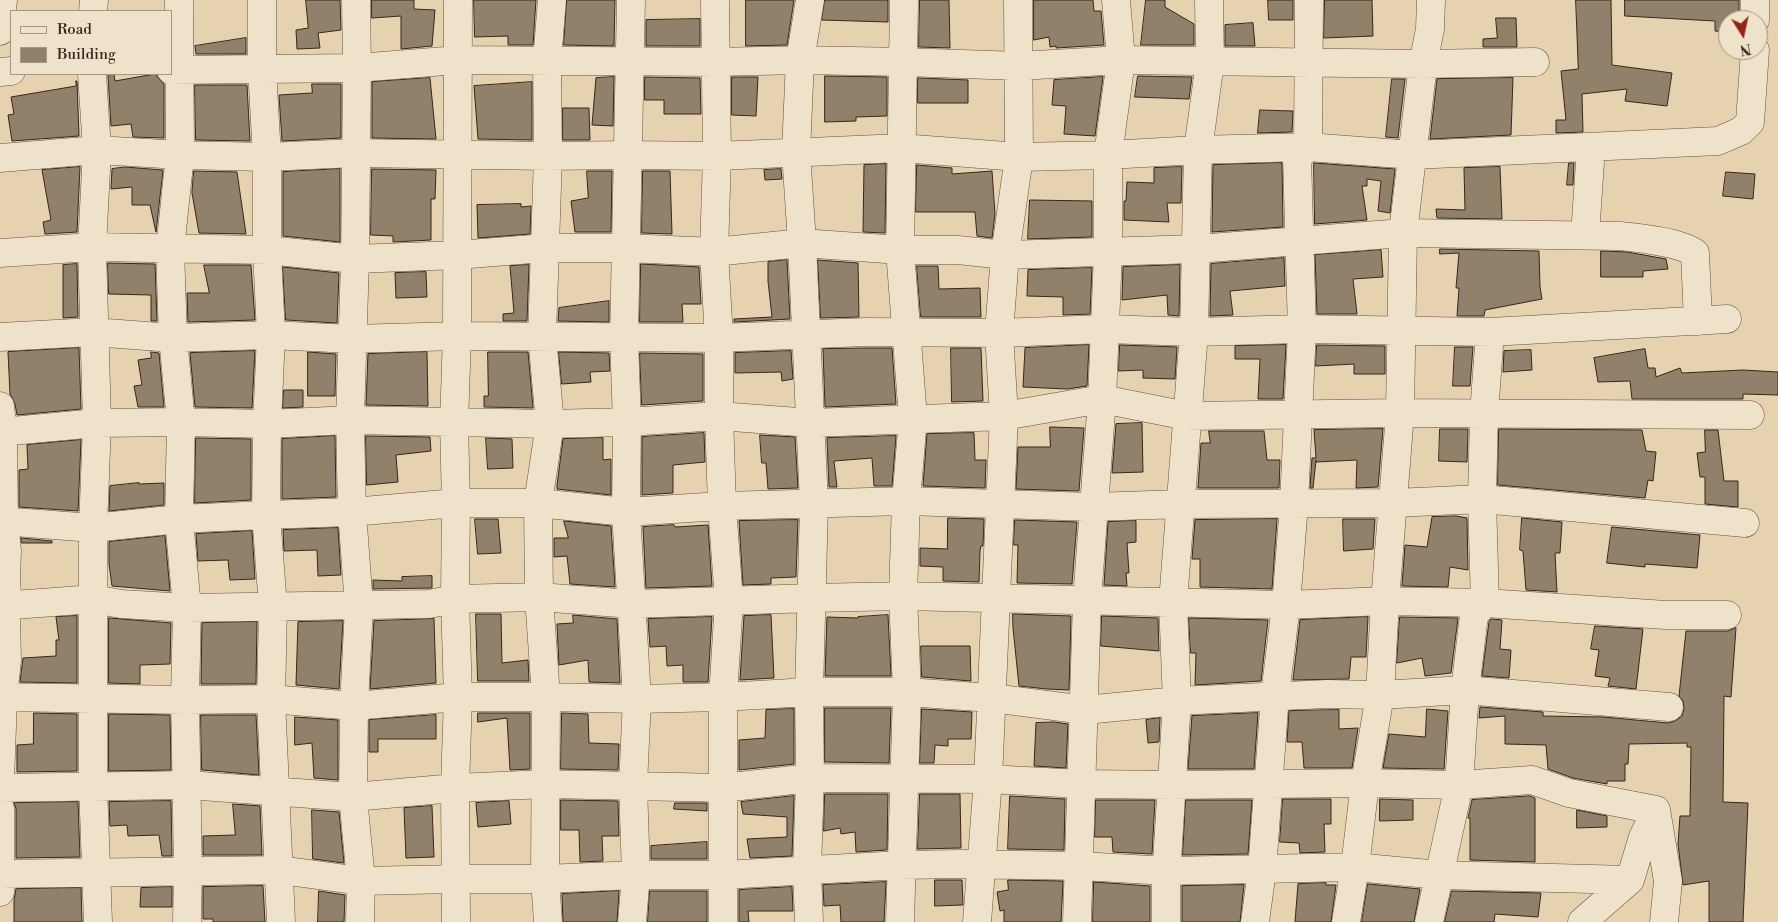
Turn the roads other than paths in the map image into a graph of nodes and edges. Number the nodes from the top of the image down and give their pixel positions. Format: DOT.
graph roads {
  1 [pos="3,0"];
  2 [pos="179,0"];
  3 [pos="262,0"];
  4 [pos="356,0"];
  5 [pos="458,0"];
  6 [pos="552,0"];
  7 [pos="631,0"];
  8 [pos="714,0"];
  9 [pos="810,0"];
  10 [pos="904,0"];
  11 [pos="1018,0"];
  12 [pos="1116,0"];
  13 [pos="1209,0"];
  14 [pos="1308,0"];
  15 [pos="1431,0"];
  16 [pos="0,31"];
  17 [pos="458,60"];
  18 [pos="800,60"];
  19 [pos="1121,60"];
  20 [pos="1754,60"];
  21 [pos="547,61"];
  22 [pos="629,61"];
  23 [pos="716,62"];
  24 [pos="904,62"];
  25 [pos="1210,62"];
  26 [pos="1309,62"];
  27 [pos="1535,62"];
  28 [pos="1423,64"];
  29 [pos="1019,66"];
  30 [pos="262,68"];
  31 [pos="357,68"];
  32 [pos="175,71"];
  33 [pos="92,75"];
  34 [pos="1308,147"];
  35 [pos="901,148"];
  36 [pos="1591,148"];
  37 [pos="97,150"];
  38 [pos="1198,150"];
  39 [pos="796,152"];
  40 [pos="356,153"];
  41 [pos="180,155"];
  42 [pos="458,155"];
  43 [pos="628,155"];
  44 [pos="1413,155"];
  45 [pos="548,156"];
  46 [pos="717,156"];
  47 [pos="1108,156"];
  48 [pos="267,157"];
  49 [pos="1019,157"];
  50 [pos="0,158"];
  51 [pos="1403,233"];
  52 [pos="1585,235"];
  53 [pos="1300,241"];
  54 [pos="802,244"];
  55 [pos="92,248"];
  56 [pos="545,248"];
  57 [pos="626,248"];
  58 [pos="170,249"];
  59 [pos="1197,249"];
  60 [pos="267,250"];
  61 [pos="900,250"];
  62 [pos="714,252"];
  63 [pos="1108,252"];
  64 [pos="0,254"];
  65 [pos="456,255"];
  66 [pos="1005,255"];
  67 [pos="355,259"];
  68 [pos="1727,319"];
  69 [pos="1698,320"];
  70 [pos="1104,329"];
  71 [pos="1302,329"];
  72 [pos="1402,331"];
  73 [pos="93,332"];
  74 [pos="1194,332"];
  75 [pos="1490,332"];
  76 [pos="999,333"];
  77 [pos="807,334"];
  78 [pos="907,334"];
  79 [pos="271,336"];
  80 [pos="457,336"];
  81 [pos="542,336"];
  82 [pos="0,337"];
  83 [pos="174,338"];
  84 [pos="624,338"];
  85 [pos="720,338"];
  86 [pos="352,339"];
  87 [pos="1102,399"];
  88 [pos="1400,412"];
  89 [pos="1484,414"];
  90 [pos="1298,415"];
  91 [pos="1750,415"];
  92 [pos="719,416"];
  93 [pos="1004,416"];
  94 [pos="1188,416"];
  95 [pos="913,418"];
  96 [pos="350,420"];
  97 [pos="181,422"];
  98 [pos="627,422"];
  99 [pos="1,423"];
  100 [pos="97,423"];
  101 [pos="454,423"];
  102 [pos="811,423"];
  103 [pos="267,424"];
  104 [pos="550,424"];
  105 [pos="1482,499"];
  106 [pos="906,501"];
  107 [pos="456,502"];
  108 [pos="1394,502"];
  109 [pos="538,503"];
  110 [pos="814,504"];
  111 [pos="1181,504"];
  112 [pos="1294,504"];
  113 [pos="1000,505"];
  114 [pos="722,506"];
  115 [pos="1093,507"];
  116 [pos="352,512"];
  117 [pos="626,512"];
  118 [pos="266,514"];
  119 [pos="179,519"];
  120 [pos="2,521"];
  121 [pos="1745,523"];
  122 [pos="93,528"];
  123 [pos="903,596"];
  124 [pos="539,597"];
  125 [pos="812,598"];
  126 [pos="94,599"];
  127 [pos="455,599"];
  128 [pos="995,599"];
  129 [pos="1087,600"];
  130 [pos="729,601"];
  131 [pos="1385,601"];
  132 [pos="1173,602"];
  133 [pos="1485,603"];
  134 [pos="632,604"];
  135 [pos="1286,605"];
  136 [pos="4,606"];
  137 [pos="359,606"];
  138 [pos="187,608"];
  139 [pos="273,608"];
  140 [pos="1727,615"];
  141 [pos="1465,690"];
  142 [pos="809,692"];
  143 [pos="907,692"];
  144 [pos="1275,695"];
  145 [pos="1380,695"];
  146 [pos="1,697"];
  147 [pos="458,697"];
  148 [pos="546,697"];
  149 [pos="723,697"];
  150 [pos="94,698"];
  151 [pos="992,698"];
  152 [pos="271,699"];
  153 [pos="637,699"];
  154 [pos="185,700"];
  155 [pos="1177,700"];
  156 [pos="354,706"];
  157 [pos="1669,707"];
  158 [pos="1084,710"];
  159 [pos="810,778"];
  160 [pos="904,778"];
  161 [pos="988,779"];
  162 [pos="0,782"];
  163 [pos="1365,783"];
  164 [pos="546,784"];
  165 [pos="1082,784"];
  166 [pos="93,785"];
  167 [pos="187,785"];
  168 [pos="633,785"];
  169 [pos="1171,785"];
  170 [pos="1267,785"];
  171 [pos="1459,785"];
  172 [pos="0,788"];
  173 [pos="455,788"];
  174 [pos="723,788"];
  175 [pos="276,790"];
  176 [pos="353,797"];
  177 [pos="0,809"];
  178 [pos="1656,810"];
  179 [pos="901,865"];
  180 [pos="981,865"];
  181 [pos="1080,866"];
  182 [pos="1355,867"];
  183 [pos="280,870"];
  184 [pos="807,870"];
  185 [pos="1262,870"];
  186 [pos="1168,871"];
  187 [pos="188,872"];
  188 [pos="96,873"];
  189 [pos="0,874"];
  190 [pos="636,875"];
  191 [pos="724,875"];
  192 [pos="1439,875"];
  193 [pos="456,879"];
  194 [pos="545,879"];
  195 [pos="1630,880"];
  196 [pos="361,881"];
  197 [pos="0,892"];
  198 [pos="98,922"];
  199 [pos="187,922"];
  200 [pos="282,922"];
  201 [pos="360,922"];
  202 [pos="456,922"];
  203 [pos="548,922"];
  204 [pos="632,922"];
  205 [pos="722,922"];
  206 [pos="809,922"];
  207 [pos="900,922"];
  208 [pos="977,922"];
  209 [pos="1077,922"];
  210 [pos="1166,922"];
  211 [pos="1255,922"];
  212 [pos="1346,922"];
  213 [pos="1429,922"];
  214 [pos="1582,922"];
  215 [pos="1664,922"];
  1 -- 16 [label="street"];
  2 -- 32 [label="street"];
  3 -- 30 [label="street"];
  4 -- 31 [label="street"];
  5 -- 17 [label="street"];
  6 -- 21 [label="street"];
  7 -- 22 [label="street"];
  8 -- 23 [label="street"];
  9 -- 18 [label="street"];
  10 -- 24 [label="street"];
  11 -- 29 [label="street"];
  12 -- 19 [label="street"];
  13 -- 25 [label="street"];
  14 -- 26 [label="street"];
  15 -- 28 [label="street"];
  17 -- 21 [label="street"];
  17 -- 31 [label="street"];
  17 -- 42 [label="street"];
  18 -- 23 [label="street"];
  18 -- 24 [label="street"];
  18 -- 39 [label="street"];
  19 -- 25 [label="street"];
  19 -- 29 [label="street"];
  19 -- 47 [label="street"];
  20 -- 36 [label="street"];
  21 -- 22 [label="street"];
  21 -- 45 [label="street"];
  22 -- 23 [label="street"];
  22 -- 43 [label="street"];
  23 -- 46 [label="street"];
  24 -- 29 [label="street"];
  24 -- 35 [label="street"];
  25 -- 26 [label="street"];
  25 -- 38 [label="street"];
  26 -- 28 [label="street"];
  26 -- 34 [label="street"];
  27 -- 28 [label="street"];
  28 -- 44 [label="street"];
  29 -- 49 [label="street"];
  30 -- 31 [label="street"];
  30 -- 32 [label="street"];
  30 -- 48 [label="street"];
  31 -- 40 [label="street"];
  32 -- 41 [label="street"];
  33 -- 37 [label="street"];
  34 -- 38 [label="street"];
  34 -- 44 [label="street"];
  34 -- 53 [label="street"];
  35 -- 39 [label="street"];
  35 -- 49 [label="street"];
  35 -- 61 [label="street"];
  36 -- 44 [label="street"];
  36 -- 52 [label="street"];
  37 -- 41 [label="street"];
  37 -- 50 [label="street"];
  37 -- 55 [label="street"];
  38 -- 47 [label="street"];
  38 -- 59 [label="street"];
  39 -- 46 [label="street"];
  39 -- 54 [label="street"];
  40 -- 42 [label="street"];
  40 -- 48 [label="street"];
  40 -- 67 [label="street"];
  41 -- 48 [label="street"];
  41 -- 58 [label="street"];
  42 -- 45 [label="street"];
  42 -- 65 [label="street"];
  43 -- 45 [label="street"];
  43 -- 46 [label="street"];
  43 -- 57 [label="street"];
  44 -- 51 [label="street"];
  45 -- 56 [label="street"];
  46 -- 62 [label="street"];
  47 -- 49 [label="street"];
  47 -- 63 [label="street"];
  48 -- 60 [label="street"];
  49 -- 66 [label="street"];
  51 -- 52 [label="street"];
  51 -- 53 [label="street"];
  51 -- 72 [label="street"];
  52 -- 69 [label="street"];
  53 -- 59 [label="street"];
  53 -- 71 [label="street"];
  54 -- 61 [label="street"];
  54 -- 62 [label="street"];
  54 -- 77 [label="street"];
  55 -- 58 [label="street"];
  55 -- 64 [label="street"];
  55 -- 73 [label="street"];
  56 -- 57 [label="street"];
  56 -- 65 [label="street"];
  56 -- 81 [label="street"];
  57 -- 62 [label="street"];
  57 -- 84 [label="street"];
  58 -- 60 [label="street"];
  58 -- 83 [label="street"];
  59 -- 63 [label="street"];
  59 -- 74 [label="street"];
  60 -- 67 [label="street"];
  60 -- 79 [label="street"];
  61 -- 66 [label="street"];
  61 -- 78 [label="street"];
  62 -- 85 [label="street"];
  63 -- 66 [label="street"];
  63 -- 70 [label="street"];
  65 -- 67 [label="street"];
  65 -- 80 [label="street"];
  66 -- 76 [label="street"];
  67 -- 86 [label="street"];
  68 -- 69 [label="street"];
  69 -- 75 [label="street"];
  70 -- 74 [label="street"];
  70 -- 76 [label="street"];
  70 -- 87 [label="street"];
  71 -- 72 [label="street"];
  71 -- 74 [label="street"];
  71 -- 90 [label="street"];
  72 -- 75 [label="street"];
  72 -- 88 [label="street"];
  73 -- 82 [label="street"];
  73 -- 83 [label="street"];
  73 -- 100 [label="street"];
  74 -- 94 [label="street"];
  75 -- 89 [label="street"];
  76 -- 78 [label="street"];
  76 -- 93 [label="street"];
  77 -- 78 [label="street"];
  77 -- 85 [label="street"];
  77 -- 102 [label="street"];
  78 -- 95 [label="street"];
  79 -- 83 [label="street"];
  79 -- 86 [label="street"];
  79 -- 103 [label="street"];
  80 -- 81 [label="street"];
  80 -- 86 [label="street"];
  80 -- 101 [label="street"];
  81 -- 84 [label="street"];
  81 -- 104 [label="street"];
  83 -- 97 [label="street"];
  84 -- 85 [label="street"];
  84 -- 98 [label="street"];
  85 -- 92 [label="street"];
  86 -- 96 [label="street"];
  87 -- 93 [label="street"];
  87 -- 94 [label="street"];
  87 -- 115 [label="street"];
  88 -- 89 [label="street"];
  88 -- 90 [label="street"];
  88 -- 108 [label="street"];
  89 -- 91 [label="street"];
  89 -- 105 [label="street"];
  90 -- 94 [label="street"];
  90 -- 112 [label="street"];
  92 -- 98 [label="street"];
  92 -- 102 [label="street"];
  92 -- 114 [label="street"];
  93 -- 95 [label="street"];
  93 -- 113 [label="street"];
  94 -- 111 [label="street"];
  95 -- 102 [label="street"];
  95 -- 106 [label="street"];
  96 -- 101 [label="street"];
  96 -- 103 [label="street"];
  96 -- 116 [label="street"];
  97 -- 100 [label="street"];
  97 -- 103 [label="street"];
  97 -- 119 [label="street"];
  98 -- 104 [label="street"];
  98 -- 117 [label="street"];
  99 -- 100 [label="street"];
  99 -- 120 [label="street"];
  100 -- 122 [label="street"];
  101 -- 104 [label="street"];
  101 -- 107 [label="street"];
  102 -- 110 [label="street"];
  103 -- 118 [label="street"];
  104 -- 109 [label="street"];
  105 -- 108 [label="street"];
  105 -- 121 [label="street"];
  105 -- 133 [label="street"];
  106 -- 110 [label="street"];
  106 -- 113 [label="street"];
  106 -- 123 [label="street"];
  107 -- 109 [label="street"];
  107 -- 116 [label="street"];
  107 -- 127 [label="street"];
  108 -- 112 [label="street"];
  108 -- 131 [label="street"];
  109 -- 117 [label="street"];
  109 -- 124 [label="street"];
  110 -- 114 [label="street"];
  110 -- 125 [label="street"];
  111 -- 112 [label="street"];
  111 -- 115 [label="street"];
  111 -- 132 [label="street"];
  112 -- 135 [label="street"];
  113 -- 115 [label="street"];
  113 -- 128 [label="street"];
  114 -- 117 [label="street"];
  114 -- 130 [label="street"];
  115 -- 129 [label="street"];
  116 -- 118 [label="street"];
  116 -- 137 [label="street"];
  117 -- 134 [label="street"];
  118 -- 119 [label="street"];
  118 -- 139 [label="street"];
  119 -- 122 [label="street"];
  119 -- 138 [label="street"];
  120 -- 122 [label="street"];
  120 -- 136 [label="street"];
  122 -- 126 [label="street"];
  123 -- 125 [label="street"];
  123 -- 128 [label="street"];
  123 -- 143 [label="street"];
  124 -- 127 [label="street"];
  124 -- 134 [label="street"];
  124 -- 148 [label="street"];
  125 -- 130 [label="street"];
  125 -- 142 [label="street"];
  126 -- 136 [label="street"];
  126 -- 138 [label="street"];
  126 -- 150 [label="street"];
  127 -- 137 [label="street"];
  127 -- 147 [label="street"];
  128 -- 129 [label="street"];
  128 -- 151 [label="street"];
  129 -- 132 [label="street"];
  129 -- 158 [label="street"];
  130 -- 134 [label="street"];
  130 -- 149 [label="street"];
  131 -- 133 [label="street"];
  131 -- 135 [label="street"];
  131 -- 145 [label="street"];
  132 -- 135 [label="street"];
  132 -- 155 [label="street"];
  133 -- 140 [label="street"];
  133 -- 141 [label="street"];
  134 -- 153 [label="street"];
  135 -- 144 [label="street"];
  136 -- 146 [label="street"];
  137 -- 139 [label="street"];
  137 -- 156 [label="street"];
  138 -- 139 [label="street"];
  138 -- 154 [label="street"];
  139 -- 152 [label="street"];
  141 -- 145 [label="street"];
  141 -- 157 [label="street"];
  141 -- 171 [label="street"];
  142 -- 143 [label="street"];
  142 -- 149 [label="street"];
  142 -- 159 [label="street"];
  143 -- 151 [label="street"];
  143 -- 160 [label="street"];
  144 -- 145 [label="street"];
  144 -- 155 [label="street"];
  144 -- 170 [label="street"];
  145 -- 163 [label="street"];
  146 -- 150 [label="street"];
  146 -- 162 [label="street"];
  147 -- 148 [label="street"];
  147 -- 156 [label="street"];
  147 -- 173 [label="street"];
  148 -- 153 [label="street"];
  148 -- 164 [label="street"];
  149 -- 153 [label="street"];
  149 -- 174 [label="street"];
  150 -- 154 [label="street"];
  150 -- 166 [label="street"];
  151 -- 158 [label="street"];
  151 -- 161 [label="street"];
  152 -- 154 [label="street"];
  152 -- 156 [label="street"];
  152 -- 175 [label="street"];
  153 -- 168 [label="street"];
  154 -- 167 [label="street"];
  155 -- 158 [label="street"];
  155 -- 169 [label="street"];
  156 -- 176 [label="street"];
  158 -- 165 [label="street"];
  159 -- 160 [label="street"];
  159 -- 174 [label="street"];
  159 -- 184 [label="street"];
  160 -- 161 [label="street"];
  160 -- 179 [label="street"];
  161 -- 165 [label="street"];
  161 -- 180 [label="street"];
  163 -- 170 [label="street"];
  163 -- 171 [label="street"];
  163 -- 182 [label="street"];
  164 -- 168 [label="street"];
  164 -- 173 [label="street"];
  164 -- 194 [label="street"];
  165 -- 169 [label="street"];
  165 -- 181 [label="street"];
  166 -- 167 [label="street"];
  166 -- 172 [label="street"];
  166 -- 188 [label="street"];
  167 -- 175 [label="street"];
  167 -- 187 [label="street"];
  168 -- 174 [label="street"];
  168 -- 190 [label="street"];
  169 -- 170 [label="street"];
  169 -- 186 [label="street"];
  170 -- 185 [label="street"];
  171 -- 178 [label="street"];
  171 -- 192 [label="street"];
  173 -- 176 [label="street"];
  173 -- 193 [label="street"];
  174 -- 191 [label="street"];
  175 -- 176 [label="street"];
  175 -- 183 [label="street"];
  176 -- 196 [label="street"];
  177 -- 189 [label="street"];
  178 -- 195 [label="street"];
  178 -- 215 [label="street"];
  179 -- 180 [label="street"];
  179 -- 184 [label="street"];
  179 -- 207 [label="street"];
  180 -- 181 [label="street"];
  180 -- 208 [label="street"];
  181 -- 186 [label="street"];
  181 -- 209 [label="street"];
  182 -- 185 [label="street"];
  182 -- 192 [label="street"];
  182 -- 212 [label="street"];
  183 -- 187 [label="street"];
  183 -- 196 [label="street"];
  183 -- 200 [label="street"];
  184 -- 191 [label="street"];
  184 -- 206 [label="street"];
  185 -- 186 [label="street"];
  185 -- 211 [label="street"];
  186 -- 210 [label="street"];
  187 -- 188 [label="street"];
  187 -- 199 [label="street"];
  188 -- 189 [label="street"];
  188 -- 198 [label="street"];
  189 -- 197 [label="street"];
  190 -- 191 [label="street"];
  190 -- 194 [label="street"];
  190 -- 204 [label="street"];
  191 -- 205 [label="street"];
  192 -- 195 [label="street"];
  192 -- 213 [label="street"];
  193 -- 194 [label="street"];
  193 -- 196 [label="street"];
  193 -- 202 [label="street"];
  194 -- 203 [label="street"];
  195 -- 214 [label="street"];
  196 -- 201 [label="street"];
}
